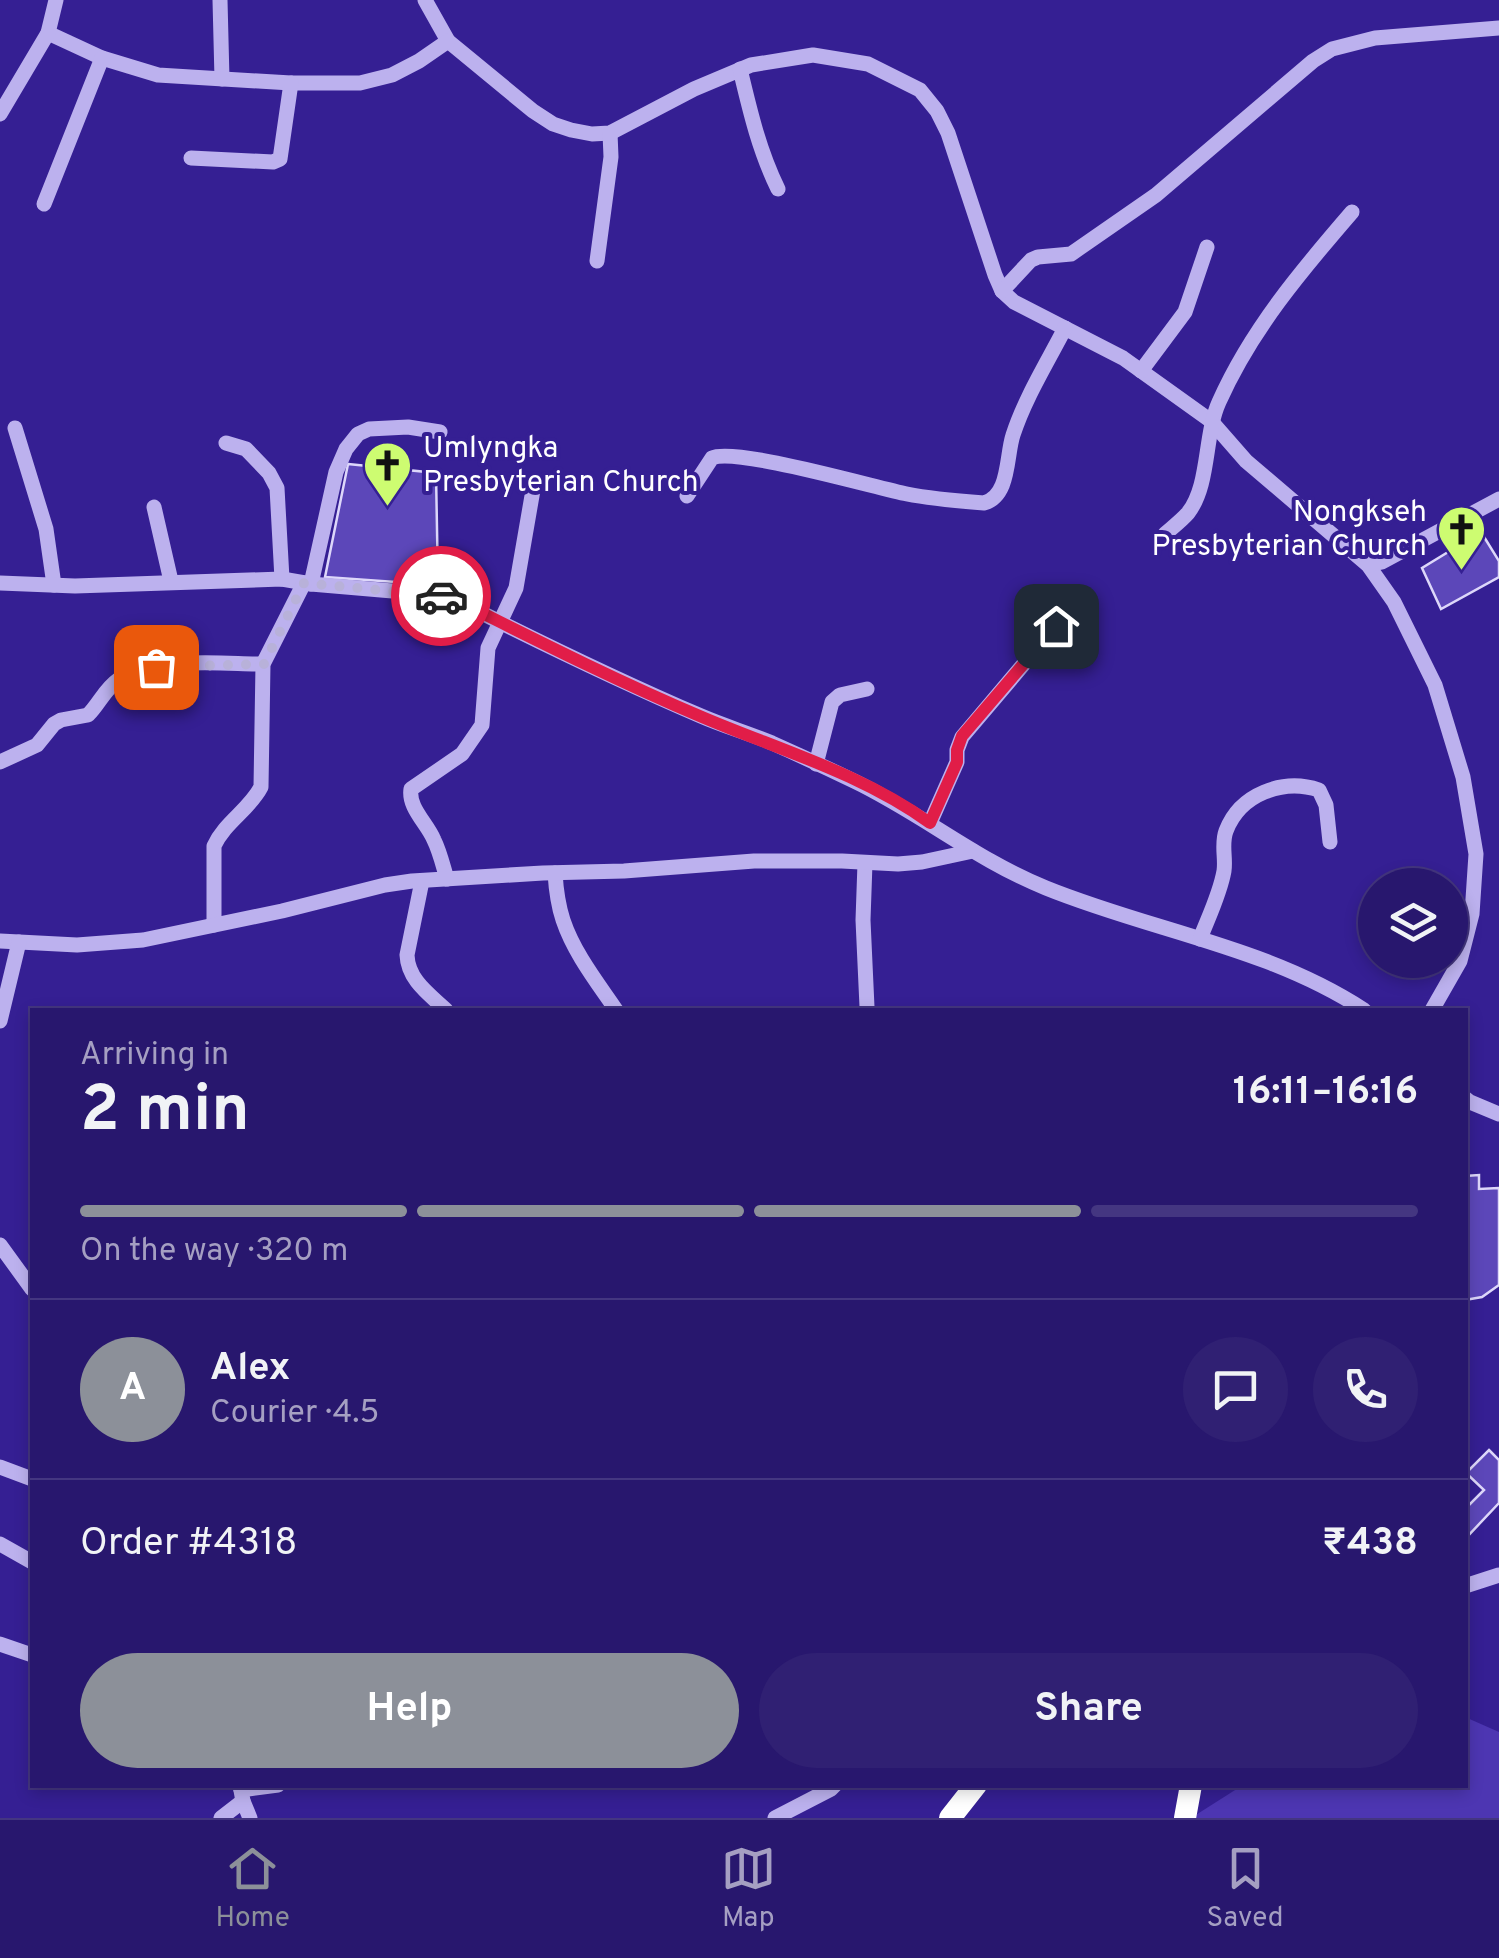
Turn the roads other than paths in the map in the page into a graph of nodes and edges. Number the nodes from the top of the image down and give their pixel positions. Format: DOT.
graph roads {
  1 [pos="56,0"];
  2 [pos="220,0"];
  3 [pos="425,0"];
  4 [pos="1499,28"];
  5 [pos="48,33"];
  6 [pos="448,42"];
  7 [pos="102,58"];
  8 [pos="740,69"];
  9 [pos="222,79"];
  10 [pos="291,83"];
  11 [pos="0,114"];
  12 [pos="610,132"];
  13 [pos="192,158"];
  14 [pos="778,190"];
  15 [pos="44,204"];
  16 [pos="1352,212"];
  17 [pos="1208,246"];
  18 [pos="597,261"];
  19 [pos="1002,291"];
  20 [pos="1065,328"];
  21 [pos="1141,371"];
  22 [pos="1211,421"];
  23 [pos="15,428"];
  24 [pos="440,432"];
  25 [pos="226,443"];
  26 [pos="533,490"];
  27 [pos="687,496"];
  28 [pos="1495,501"];
  29 [pos="154,507"];
  30 [pos="1165,534"];
  31 [pos="1368,566"];
  32 [pos="282,579"];
  33 [pos="171,582"];
  34 [pos="0,583"];
  35 [pos="307,584"];
  36 [pos="54,586"];
  37 [pos="502,622"];
  38 [pos="1056,626"];
  39 [pos="264,664"];
  40 [pos="868,689"];
  41 [pos="0,762"];
  42 [pos="816,764"];
  43 [pos="930,823"];
  44 [pos="1330,842"];
  45 [pos="972,851"];
  46 [pos="864,863"];
  47 [pos="555,873"];
  48 [pos="447,879"];
  49 [pos="422,881"];
  50 [pos="214,925"];
  51 [pos="1200,939"];
  52 [pos="0,941"];
  53 [pos="19,942"];
  54 [pos="867,1006"];
  55 [pos="444,1008"];
  56 [pos="615,1008"];
  57 [pos="1361,1008"];
  58 [pos="1433,1008"];
  59 [pos="0,1021"];
  60 [pos="1468,1100"];
  61 [pos="1499,1114"];
  62 [pos="0,1245"];
  63 [pos="30,1286"];
  64 [pos="0,1466"];
  65 [pos="30,1479"];
  66 [pos="0,1545"];
  67 [pos="30,1561"];
  68 [pos="1495,1581"];
  69 [pos="1468,1586"];
  70 [pos="0,1644"];
  71 [pos="30,1654"];
  72 [pos="831,1788"];
  73 [pos="974,1788"];
  74 [pos="1192,1788"];
  75 [pos="241,1792"];
  76 [pos="222,1818"];
  77 [pos="250,1818"];
  78 [pos="775,1818"];
  79 [pos="950,1818"];
  80 [pos="1185,1818"];
  1 -- 5 [label="street"];
  2 -- 9 [label="street"];
  3 -- 6 [label="street"];
  4 -- 19 [label="street"];
  5 -- 7 [label="street"];
  5 -- 11 [label="street"];
  6 -- 10 [label="street"];
  6 -- 12 [label="street"];
  7 -- 9 [label="street"];
  7 -- 15 [label="street"];
  8 -- 12 [label="street"];
  8 -- 14 [label="street"];
  8 -- 19 [label="street"];
  9 -- 10 [label="street"];
  10 -- 13 [label="street"];
  12 -- 18 [label="street"];
  16 -- 22 [label="street"];
  17 -- 21 [label="street"];
  19 -- 20 [label="street"];
  20 -- 21 [label="street"];
  20 -- 27 [label="street"];
  21 -- 22 [label="street"];
  22 -- 30 [label="street"];
  22 -- 31 [label="street"];
  23 -- 36 [label="street"];
  24 -- 35 [label="street"];
  25 -- 32 [label="street"];
  26 -- 37 [label="street"];
  28 -- 31 [label="street"];
  29 -- 33 [label="street"];
  31 -- 58 [label="street"];
  32 -- 33 [label="street"];
  32 -- 35 [label="street"];
  33 -- 36 [label="street"];
  34 -- 36 [label="street"];
  35 -- 37 [label="street"];
  35 -- 39 [label="street"];
  37 -- 42 [label="street"];
  37 -- 48 [label="street"];
  38 -- 43 [label="street"];
  39 -- 41 [label="street"];
  39 -- 50 [label="street"];
  40 -- 42 [label="street"];
  42 -- 43 [label="street"];
  43 -- 45 [label="street"];
  44 -- 51 [label="street"];
  45 -- 46 [label="street"];
  45 -- 51 [label="street"];
  46 -- 47 [label="street"];
  46 -- 54 [label="street"];
  47 -- 48 [label="street"];
  47 -- 56 [label="street"];
  48 -- 49 [label="street"];
  49 -- 50 [label="street"];
  49 -- 55 [label="street"];
  50 -- 53 [label="street"];
  51 -- 57 [label="street"];
  52 -- 53 [label="street"];
  53 -- 59 [label="street"];
  60 -- 61 [label="street"];
  62 -- 63 [label="street"];
  64 -- 65 [label="street"];
  66 -- 67 [label="street"];
  68 -- 69 [label="street"];
  70 -- 71 [label="street"];
  72 -- 78 [label="street"];
  73 -- 79 [label="highway"];
  74 -- 80 [label="highway"];
  75 -- 76 [label="street"];
  75 -- 77 [label="street"];
}
